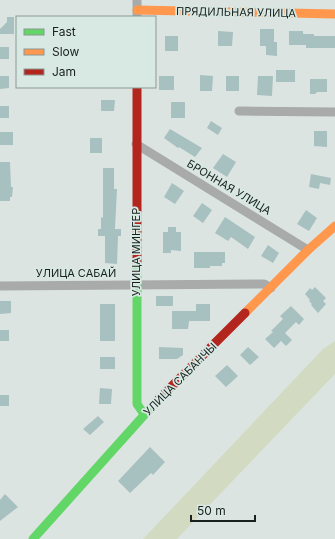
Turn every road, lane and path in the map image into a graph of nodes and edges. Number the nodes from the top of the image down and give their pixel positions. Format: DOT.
graph roads {
  1 [pos="138,0"];
  2 [pos="137,13"];
  3 [pos="335,14"];
  4 [pos="137,88"];
  5 [pos="239,111"];
  6 [pos="335,112"];
  7 [pos="136,144"];
  8 [pos="335,226"];
  9 [pos="308,250"];
  10 [pos="136,285"];
  11 [pos="0,286"];
  12 [pos="271,288"];
  13 [pos="144,414"];
  14 [pos="33,539"];
  1 -- 2 [label="street"];
  2 -- 3 [label="street, ПРЯДИЛЬНАЯ УЛИЦА"];
  4 -- 7 [label="street, УЛИЦА МИНГЕР"];
  5 -- 6 [label="street"];
  7 -- 9 [label="street, БРОННАЯ УЛИЦА"];
  7 -- 10 [label="street, УЛИЦА МИНГЕР"];
  8 -- 9 [label="street, УЛИЦА САБАНЧЫ"];
  9 -- 12 [label="street, УЛИЦА САБАНЧЫ"];
  10 -- 11 [label="street, УЛИЦА САБАЙ"];
  10 -- 12 [label="street, УЛИЦА САБАЙ"];
  10 -- 13 [label="street, УЛИЦА МИНГЕР"];
  12 -- 13 [label="street, УЛИЦА САБАНЧЫ"];
  13 -- 14 [label="street, УЛИЦА САБАНЧЫ"];
}
